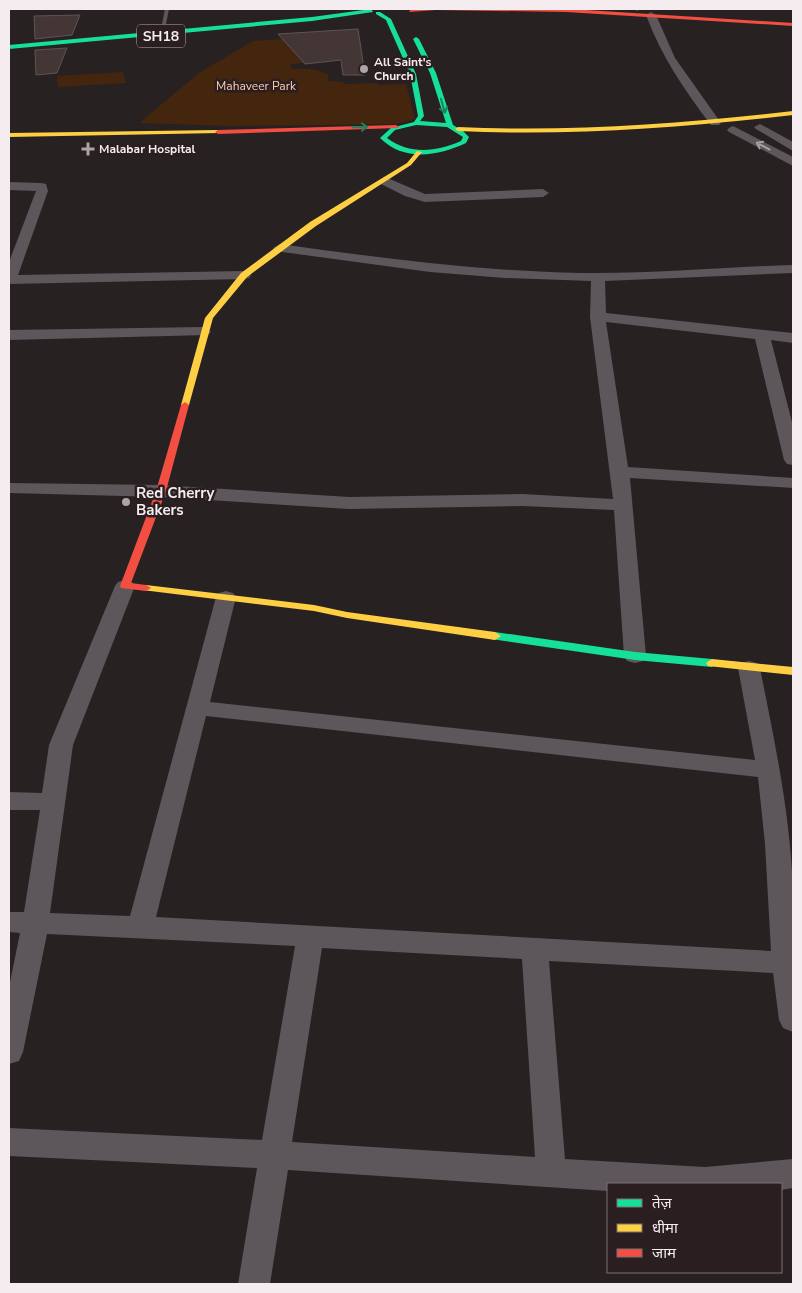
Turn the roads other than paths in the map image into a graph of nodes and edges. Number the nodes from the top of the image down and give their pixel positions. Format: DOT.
graph roads {
  1 [pos="9,9"];
  2 [pos="87,9"];
  3 [pos="167,9"];
  4 [pos="615,9"];
  5 [pos="637,9"];
  6 [pos="372,11"];
  7 [pos="409,15"];
  8 [pos="651,15"];
  9 [pos="312,19"];
  10 [pos="793,20"];
  11 [pos="793,26"];
  12 [pos="163,29"];
  13 [pos="9,47"];
  14 [pos="793,113"];
  15 [pos="793,122"];
  16 [pos="416,123"];
  17 [pos="715,123"];
  18 [pos="760,126"];
  19 [pos="396,127"];
  20 [pos="454,127"];
  21 [pos="733,130"];
  22 [pos="258,131"];
  23 [pos="9,134"];
  24 [pos="383,138"];
  25 [pos="464,142"];
  26 [pos="793,147"];
  27 [pos="419,152"];
  28 [pos="793,162"];
  29 [pos="385,181"];
  30 [pos="9,186"];
  31 [pos="544,193"];
  32 [pos="280,248"];
  33 [pos="793,268"];
  34 [pos="244,275"];
  35 [pos="598,277"];
  36 [pos="9,280"];
  37 [pos="598,317"];
  38 [pos="204,332"];
  39 [pos="9,335"];
  40 [pos="762,335"];
  41 [pos="793,338"];
  42 [pos="793,460"];
  43 [pos="620,472"];
  44 [pos="793,483"];
  45 [pos="9,488"];
  46 [pos="161,491"];
  47 [pos="622,505"];
  48 [pos="124,586"];
  49 [pos="226,597"];
  50 [pos="635,656"];
  51 [pos="749,668"];
  52 [pos="793,671"];
  53 [pos="198,708"];
  54 [pos="769,770"];
  55 [pos="9,801"];
  56 [pos="54,802"];
  57 [pos="785,845"];
  58 [pos="9,922"];
  59 [pos="36,922"];
  60 [pos="140,927"];
  61 [pos="310,936"];
  62 [pos="535,949"];
  63 [pos="784,963"];
  64 [pos="792,1010"];
  65 [pos="9,1052"];
  66 [pos="9,1142"];
  67 [pos="276,1155"];
  68 [pos="551,1172"];
  69 [pos="793,1174"];
  70 [pos="254,1284"];
  1 -- 2 [label="street"];
  3 -- 12 [label="lane"];
  4 -- 5 [label="street"];
  5 -- 10 [label="street"];
  6 -- 7 [label="street, SH18"];
  6 -- 9 [label="street, SH18"];
  6 -- 16 [label="street"];
  7 -- 8 [label="street, SH18"];
  7 -- 20 [label="street, one-way"];
  8 -- 11 [label="street, SH18"];
  8 -- 17 [label="street"];
  9 -- 12 [label="street, SH18"];
  9 -- 13 [label="street"];
  9 -- 13 [label="street, SH18"];
  12 -- 13 [label="street, SH18"];
  14 -- 17 [label="street"];
  15 -- 18 [label="street"];
  16 -- 19 [label="street"];
  16 -- 20 [label="street"];
  17 -- 20 [label="street"];
  18 -- 21 [label="street"];
  18 -- 26 [label="street"];
  22 -- 19 [label="street, one-way"];
  19 -- 24 [label="street"];
  20 -- 25 [label="street"];
  21 -- 25 [label="street"];
  28 -- 21 [label="street, one-way"];
  22 -- 23 [label="street"];
  22 -- 24 [label="street"];
  24 -- 27 [label="street"];
  25 -- 27 [label="street"];
  27 -- 29 [label="street"];
  29 -- 31 [label="street"];
  29 -- 32 [label="street"];
  30 -- 36 [label="street"];
  32 -- 34 [label="street"];
  32 -- 35 [label="street"];
  33 -- 35 [label="street"];
  34 -- 36 [label="street"];
  34 -- 38 [label="street"];
  35 -- 37 [label="street"];
  37 -- 40 [label="street"];
  37 -- 43 [label="street"];
  38 -- 39 [label="street"];
  38 -- 46 [label="street"];
  40 -- 41 [label="street"];
  40 -- 42 [label="street"];
  43 -- 44 [label="street"];
  43 -- 47 [label="street"];
  45 -- 46 [label="street"];
  46 -- 47 [label="street"];
  46 -- 48 [label="street"];
  47 -- 50 [label="street"];
  48 -- 49 [label="street"];
  48 -- 56 [label="street"];
  49 -- 50 [label="street"];
  49 -- 53 [label="street"];
  50 -- 51 [label="street"];
  51 -- 52 [label="street"];
  51 -- 54 [label="street"];
  53 -- 54 [label="street"];
  53 -- 60 [label="street"];
  54 -- 57 [label="street"];
  55 -- 56 [label="street"];
  56 -- 59 [label="street"];
  57 -- 63 [label="street"];
  58 -- 59 [label="street"];
  59 -- 60 [label="street"];
  59 -- 65 [label="street"];
  60 -- 61 [label="street"];
  61 -- 62 [label="street"];
  61 -- 67 [label="street"];
  62 -- 63 [label="street"];
  62 -- 68 [label="street"];
  63 -- 64 [label="street"];
  66 -- 67 [label="street"];
  67 -- 68 [label="street"];
  67 -- 70 [label="street"];
  68 -- 69 [label="street"];
}
